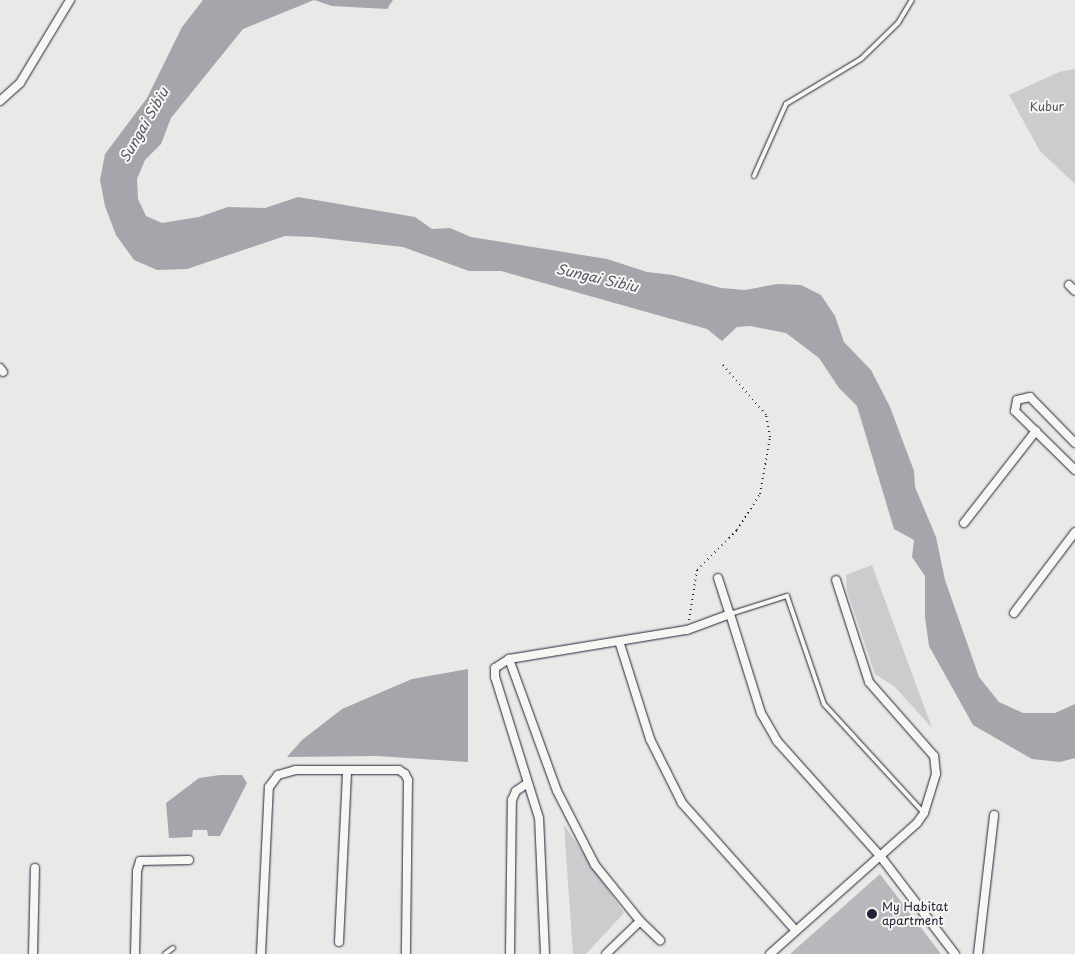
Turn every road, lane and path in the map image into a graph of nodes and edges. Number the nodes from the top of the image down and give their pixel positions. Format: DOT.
graph roads {
  1 [pos="70,0"];
  2 [pos="912,0"];
  3 [pos="0,101"];
  4 [pos="754,176"];
  5 [pos="1069,285"];
  6 [pos="1075,291"];
  7 [pos="722,365"];
  8 [pos="1036,431"];
  9 [pos="1075,443"];
  10 [pos="1075,470"];
  11 [pos="964,523"];
  12 [pos="1075,532"];
  13 [pos="718,578"];
  14 [pos="836,580"];
  15 [pos="730,614"];
  16 [pos="1014,614"];
  17 [pos="687,630"];
  18 [pos="619,641"];
  19 [pos="509,659"];
  20 [pos="347,770"];
  21 [pos="528,783"];
  22 [pos="924,813"];
  23 [pos="994,815"];
  24 [pos="880,857"];
  25 [pos="190,860"];
  26 [pos="35,868"];
  27 [pos="640,921"];
  28 [pos="795,930"];
  29 [pos="660,940"];
  30 [pos="339,942"];
  31 [pos="173,948"];
  32 [pos="33,954"];
  33 [pos="135,954"];
  34 [pos="165,954"];
  35 [pos="261,954"];
  36 [pos="406,954"];
  37 [pos="510,954"];
  38 [pos="545,954"];
  39 [pos="606,954"];
  40 [pos="770,954"];
  41 [pos="955,954"];
  42 [pos="978,954"];
  1 -- 3 [label="street"];
  2 -- 4 [label="lane"];
  5 -- 6 [label="street"];
  7 -- 17 [label="path"];
  8 -- 9 [label="street"];
  8 -- 10 [label="street"];
  8 -- 11 [label="street"];
  12 -- 16 [label="street"];
  13 -- 15 [label="street"];
  14 -- 22 [label="street"];
  15 -- 17 [label="street"];
  15 -- 22 [label="lane"];
  15 -- 24 [label="street"];
  17 -- 18 [label="street"];
  18 -- 19 [label="street"];
  18 -- 28 [label="street"];
  19 -- 21 [label="street"];
  19 -- 27 [label="street"];
  20 -- 30 [label="street"];
  20 -- 35 [label="street"];
  20 -- 36 [label="street"];
  21 -- 37 [label="street"];
  21 -- 38 [label="street"];
  22 -- 24 [label="street"];
  23 -- 42 [label="street"];
  24 -- 28 [label="street"];
  24 -- 41 [label="street"];
  25 -- 33 [label="street"];
  26 -- 32 [label="street"];
  27 -- 29 [label="street"];
  27 -- 39 [label="street"];
  28 -- 40 [label="street"];
  31 -- 34 [label="lane"];
}
